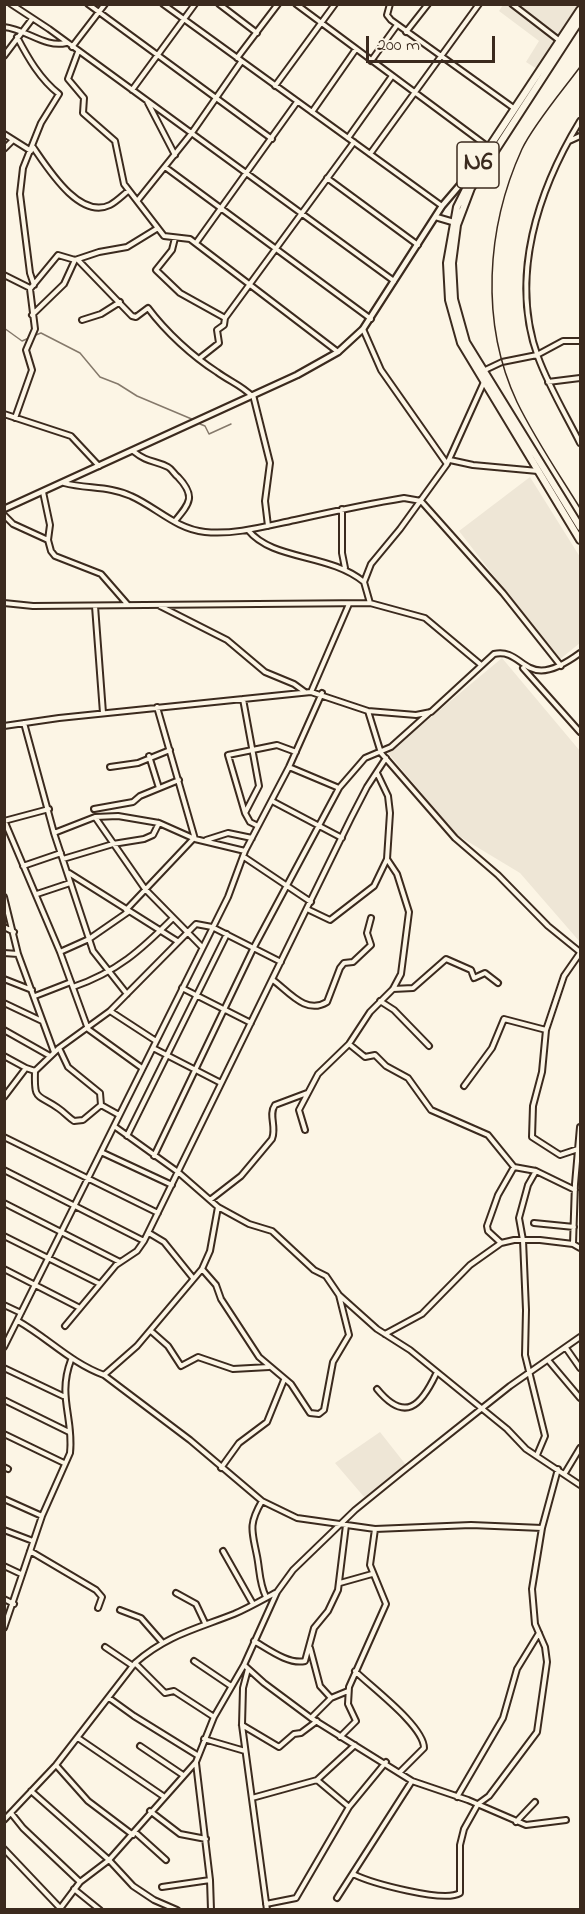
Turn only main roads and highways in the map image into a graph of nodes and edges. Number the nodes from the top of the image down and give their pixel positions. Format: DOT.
graph roads {
  1 [pos="580,10"];
  2 [pos="580,20"];
  3 [pos="491,150"];
  4 [pos="580,527"];
  5 [pos="580,540"];
  1 -- 3 [label="highway, N6"];
  2 -- 3 [label="highway, N6"];
  3 -- 4 [label="highway, N6"];
  3 -- 5 [label="highway, N6"];
}
